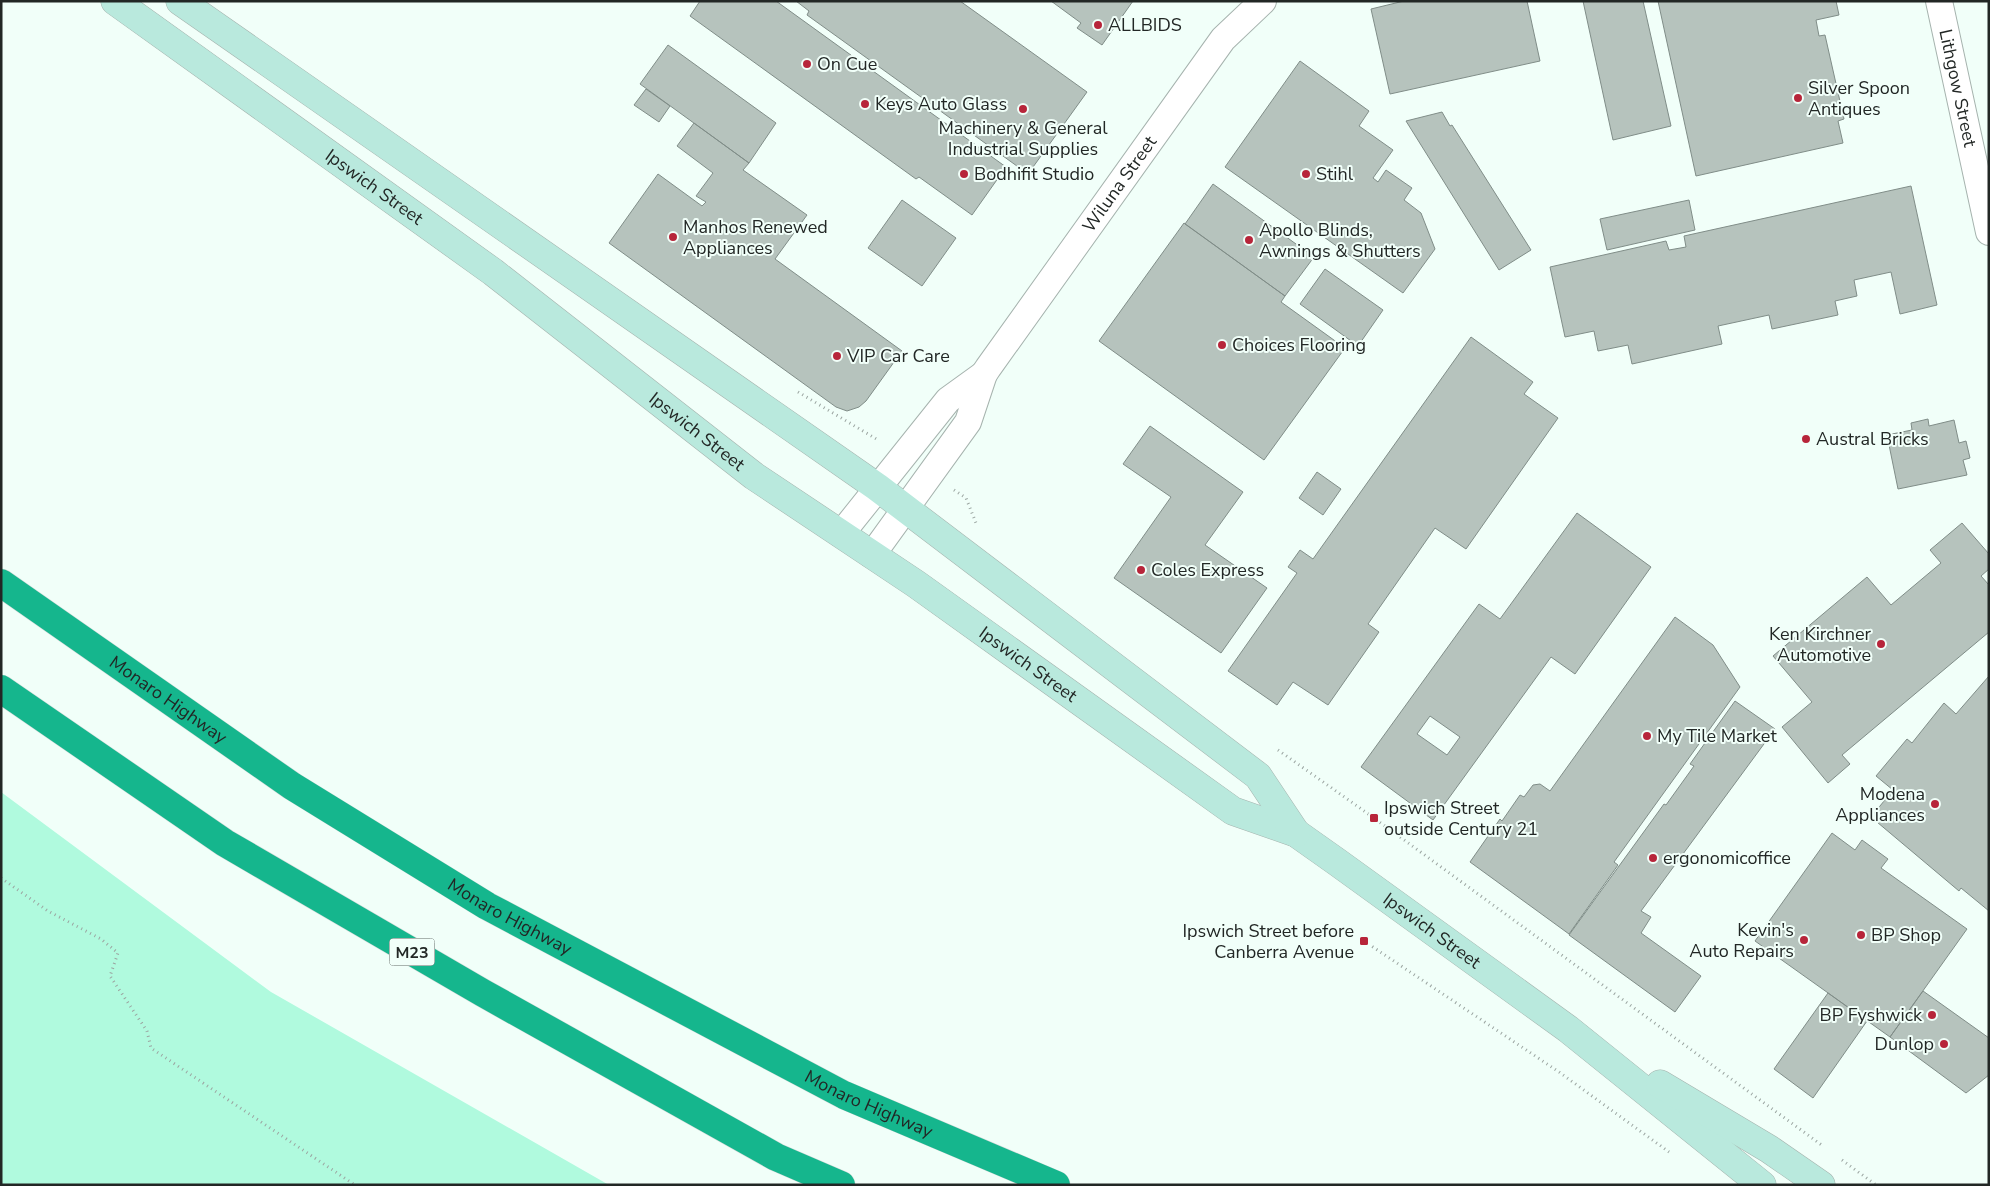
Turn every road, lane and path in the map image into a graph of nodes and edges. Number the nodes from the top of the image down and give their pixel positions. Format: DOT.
graph roads {
  1 [pos="115,1"];
  2 [pos="180,1"];
  3 [pos="1263,1"];
  4 [pos="1939,1"];
  5 [pos="489,217"];
  6 [pos="1989,232"];
  7 [pos="464,251"];
  8 [pos="984,374"];
  9 [pos="877,487"];
  10 [pos="966,498"];
  11 [pos="904,508"];
  12 [pos="980,531"];
  13 [pos="841,534"];
  14 [pos="872,555"];
  15 [pos="1,584"];
  16 [pos="1,689"];
  17 [pos="1274,748"];
  18 [pos="1296,833"];
  19 [pos="1,878"];
  20 [pos="1364,940"];
  21 [pos="1568,1029"];
  22 [pos="1827,1149"];
  23 [pos="1835,1155"];
  24 [pos="1675,1157"];
  25 [pos="355,1185"];
  26 [pos="841,1185"];
  27 [pos="1056,1185"];
  28 [pos="1762,1185"];
  29 [pos="1821,1185"];
  30 [pos="1876,1185"];
  1 -- 7 [label="main road, Ipswich Street"];
  2 -- 5 [label="main road, Ipswich Street"];
  3 -- 8 [label="street, Wiluna Street"];
  4 -- 6 [label="street, Lithgow Street"];
  5 -- 7 [label="main road"];
  5 -- 9 [label="main road, Ipswich Street"];
  7 -- 13 [label="main road, Ipswich Street"];
  8 -- 9 [label="street, Wiluna Street"];
  8 -- 11 [label="street, Wiluna Street"];
  9 -- 11 [label="main road, Ipswich Street"];
  9 -- 13 [label="street, Wiluna Street"];
  10 -- 12 [label="path"];
  11 -- 14 [label="street, Wiluna Street"];
  11 -- 18 [label="main road, Ipswich Street"];
  13 -- 14 [label="main road, Ipswich Street"];
  14 -- 18 [label="main road, Ipswich Street"];
  15 -- 27 [label="highway, Monaro Highway"];
  16 -- 26 [label="highway, M23"];
  17 -- 22 [label="path"];
  18 -- 21 [label="main road, Ipswich Street"];
  19 -- 25 [label="path"];
  20 -- 24 [label="path"];
  21 -- 28 [label="main road, Ipswich Street"];
  21 -- 29 [label="main road, Ipswich Street"];
  23 -- 30 [label="path"];
}
